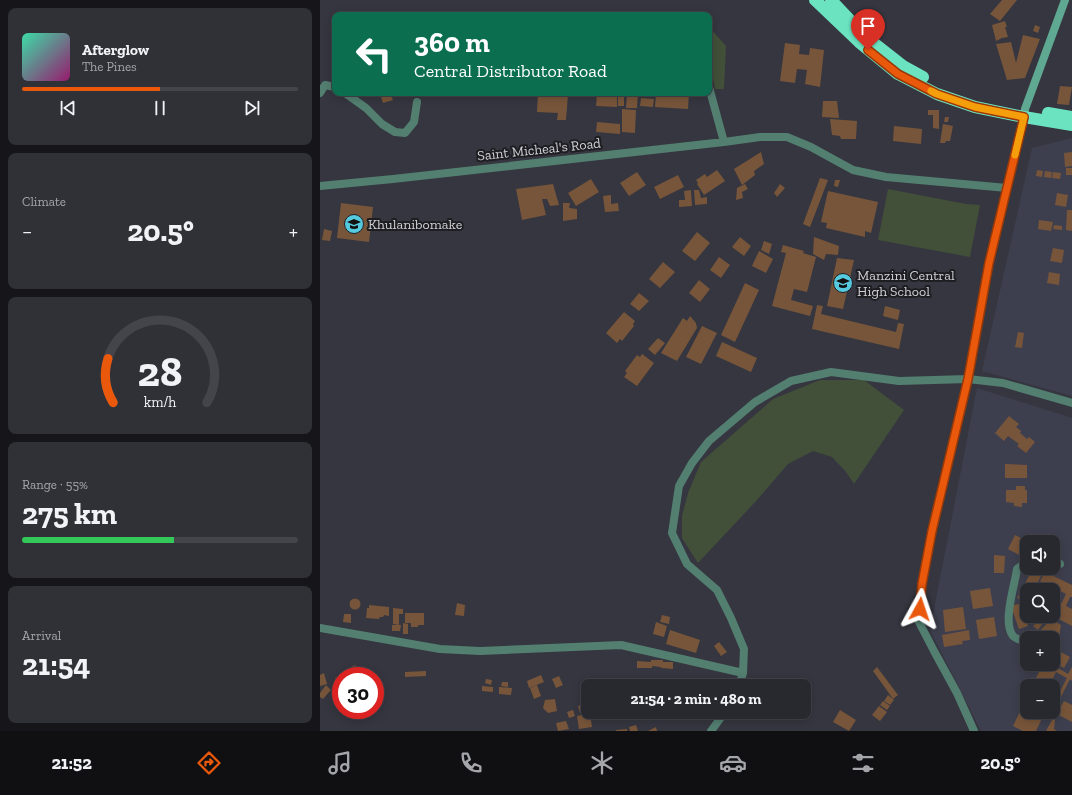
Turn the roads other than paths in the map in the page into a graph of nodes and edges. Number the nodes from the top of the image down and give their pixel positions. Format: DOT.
graph roads {
  1 [pos="815,0"];
  2 [pos="831,0"];
  3 [pos="1065,0"];
  4 [pos="332,86"];
  5 [pos="320,93"];
  6 [pos="348,96"];
  7 [pos="711,96"];
  8 [pos="417,102"];
  9 [pos="1024,113"];
  10 [pos="1072,116"];
  11 [pos="1072,125"];
  12 [pos="724,142"];
  13 [pos="320,186"];
  14 [pos="1007,188"];
  15 [pos="968,379"];
  16 [pos="1072,402"];
  17 [pos="1020,567"];
  18 [pos="320,628"];
  19 [pos="1020,639"];
  20 [pos="743,673"];
  21 [pos="741,679"];
  22 [pos="720,719"];
  23 [pos="711,731"];
  24 [pos="974,731"];
  1 -- 9 [label="highway"];
  2 -- 9 [label="highway"];
  3 -- 9 [label="street"];
  4 -- 5 [label="street"];
  6 -- 8 [label="street"];
  7 -- 12 [label="street"];
  9 -- 10 [label="highway"];
  9 -- 11 [label="highway"];
  9 -- 14 [label="street"];
  12 -- 13 [label="street, Saint Micheal's Road"];
  12 -- 14 [label="street, Saint Micheal's Road"];
  14 -- 15 [label="street"];
  15 -- 16 [label="street"];
  15 -- 20 [label="street"];
  15 -- 24 [label="street"];
  17 -- 19 [label="street"];
  18 -- 20 [label="street"];
  20 -- 21 [label="street"];
  22 -- 23 [label="street"];
}
